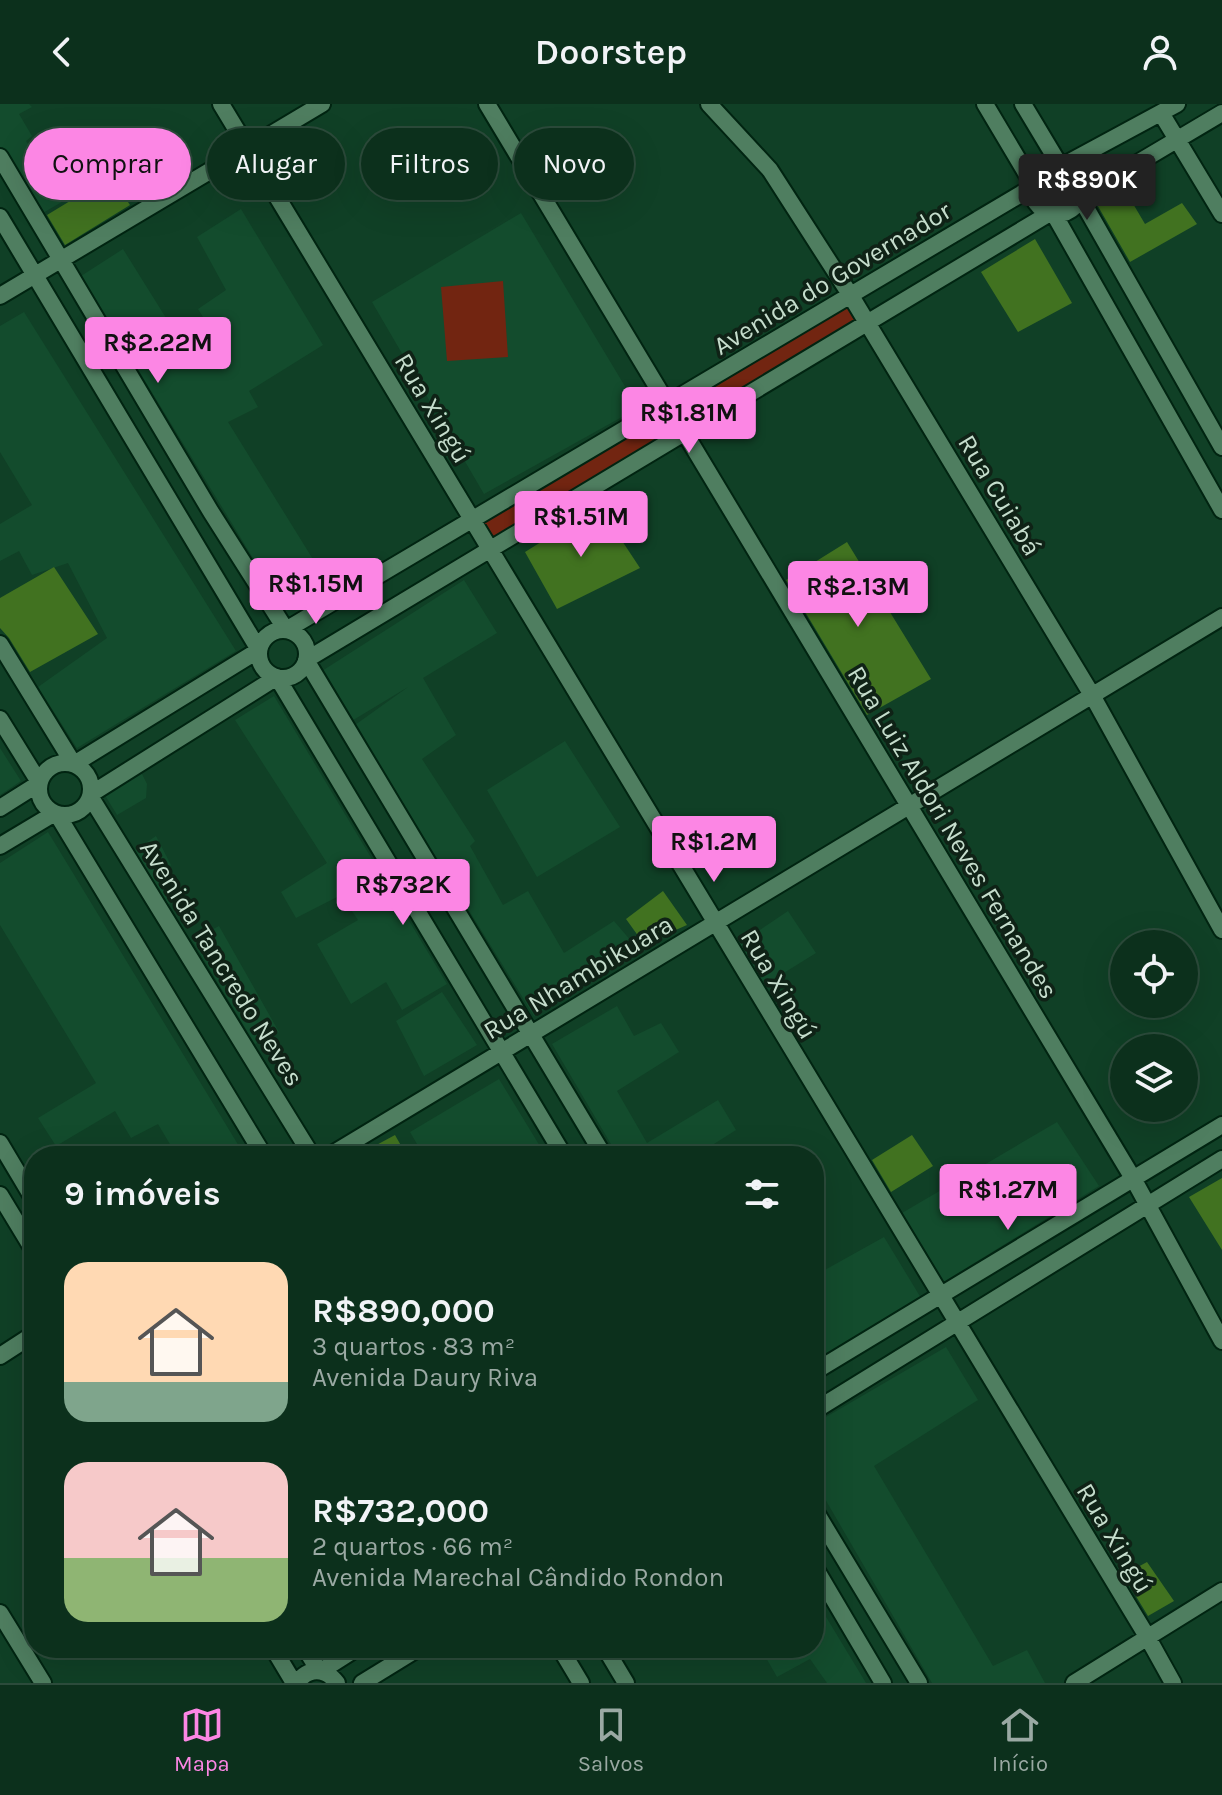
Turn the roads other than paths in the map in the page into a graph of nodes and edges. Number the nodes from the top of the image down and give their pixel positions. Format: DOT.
graph roads {
  1 [pos="221,104"];
  2 [pos="322,104"];
  3 [pos="487,104"];
  4 [pos="709,104"];
  5 [pos="985,104"];
  6 [pos="1023,104"];
  7 [pos="1177,104"];
  8 [pos="1161,113"];
  9 [pos="1222,113"];
  10 [pos="236,128"];
  11 [pos="283,128"];
  12 [pos="1178,140"];
  13 [pos="0,157"];
  14 [pos="1062,165"];
  15 [pos="207,174"];
  16 [pos="1032,186"];
  17 [pos="1081,198"];
  18 [pos="280,200"];
  19 [pos="1052,214"];
  20 [pos="1222,214"];
  21 [pos="0,217"];
  22 [pos="62,259"];
  23 [pos="35,275"];
  24 [pos="0,296"];
  25 [pos="851,296"];
  26 [pos="867,323"];
  27 [pos="668,404"];
  28 [pos="685,434"];
  29 [pos="1222,447"];
  30 [pos="1222,510"];
  31 [pos="473,521"];
  32 [pos="491,551"];
  33 [pos="1222,617"];
  34 [pos="286,630"];
  35 [pos="0,644"];
  36 [pos="259,650"];
  37 [pos="306,660"];
  38 [pos="277,677"];
  39 [pos="1092,695"];
  40 [pos="0,719"];
  41 [pos="73,764"];
  42 [pos="38,783"];
  43 [pos="90,795"];
  44 [pos="908,805"];
  45 [pos="0,808"];
  46 [pos="56,814"];
  47 [pos="0,846"];
  48 [pos="714,923"];
  49 [pos="1222,930"];
  50 [pos="530,1034"];
  51 [pos="500,1052"];
  52 [pos="1222,1125"];
  53 [pos="0,1143"];
  54 [pos="258,1146"];
  55 [pos="306,1146"];
  56 [pos="345,1146"];
  57 [pos="558,1146"];
  58 [pos="598,1146"];
  59 [pos="1222,1159"];
  60 [pos="1134,1180"];
  61 [pos="24,1183"];
  62 [pos="0,1195"];
  63 [pos="1149,1205"];
  64 [pos="24,1235"];
  65 [pos="940,1296"];
  66 [pos="956,1322"];
  67 [pos="24,1340"];
  68 [pos="1222,1341"];
  69 [pos="0,1356"];
  70 [pos="824,1366"];
  71 [pos="824,1405"];
  72 [pos="824,1526"];
  73 [pos="824,1583"];
  74 [pos="1222,1591"];
  75 [pos="0,1613"];
  76 [pos="1148,1638"];
  77 [pos="24,1652"];
  78 [pos="28,1658"];
  79 [pos="279,1658"];
  80 [pos="312,1658"];
  81 [pos="341,1658"];
  82 [pos="403,1658"];
  83 [pos="566,1658"];
  84 [pos="611,1658"];
  85 [pos="320,1671"];
  86 [pos="43,1683"];
  87 [pos="295,1683"];
  88 [pos="337,1683"];
  89 [pos="362,1683"];
  90 [pos="581,1683"];
  91 [pos="626,1683"];
  92 [pos="883,1683"];
  93 [pos="919,1683"];
  94 [pos="1074,1683"];
  95 [pos="1173,1683"];
  1 -- 10 [label="street, Rua Xingú"];
  2 -- 11 [label="street"];
  3 -- 27 [label="street, Rua Luiz Aldori Neves Fernandes"];
  4 -- 25 [label="street, Rua Cuiabá"];
  5 -- 16 [label="street"];
  6 -- 14 [label="street"];
  7 -- 8 [label="street"];
  8 -- 12 [label="street"];
  8 -- 14 [label="street"];
  9 -- 12 [label="street"];
  12 -- 17 [label="street"];
  12 -- 20 [label="street"];
  13 -- 22 [label="street"];
  14 -- 16 [label="street"];
  14 -- 17 [label="street"];
  15 -- 22 [label="street"];
  16 -- 19 [label="street"];
  16 -- 25 [label="street, Avenida do Governador"];
  17 -- 19 [label="street"];
  17 -- 29 [label="street"];
  18 -- 31 [label="street, Rua Xingú"];
  19 -- 26 [label="street"];
  19 -- 30 [label="street"];
  21 -- 23 [label="street"];
  22 -- 23 [label="street"];
  22 -- 34 [label="street"];
  23 -- 24 [label="street"];
  23 -- 36 [label="street"];
  25 -- 26 [label="street, Rua Cuiabá"];
  25 -- 27 [label="street, Avenida do Governador"];
  26 -- 28 [label="street"];
  26 -- 39 [label="street, Rua Cuiabá"];
  27 -- 28 [label="street, Rua Luiz Aldori Neves Fernandes"];
  27 -- 31 [label="street, Avenida do Governador"];
  28 -- 32 [label="street"];
  28 -- 44 [label="street, Rua Luiz Aldori Neves Fernandes"];
  31 -- 32 [label="street, Rua Xingú"];
  31 -- 34 [label="street, Avenida do Governador"];
  32 -- 37 [label="street"];
  32 -- 48 [label="street, Rua Xingú"];
  33 -- 39 [label="street, Rua Nhambikuara"];
  34 -- 36 [label="street"];
  34 -- 37 [label="street"];
  35 -- 41 [label="street"];
  36 -- 38 [label="street"];
  36 -- 41 [label="street"];
  37 -- 38 [label="street"];
  37 -- 50 [label="street"];
  38 -- 43 [label="street"];
  38 -- 51 [label="street"];
  39 -- 44 [label="street, Rua Nhambikuara"];
  39 -- 49 [label="street, Rua Cuiabá"];
  40 -- 42 [label="street"];
  41 -- 42 [label="street"];
  41 -- 43 [label="street"];
  42 -- 45 [label="street"];
  42 -- 46 [label="street"];
  43 -- 46 [label="street"];
  43 -- 55 [label="street, Avenida Tancredo Neves"];
  44 -- 48 [label="street, Rua Nhambikuara"];
  44 -- 60 [label="street, Rua Luiz Aldori Neves Fernandes"];
  46 -- 47 [label="street"];
  46 -- 54 [label="street"];
  48 -- 50 [label="street, Rua Nhambikuara"];
  48 -- 65 [label="street, Rua Xingú"];
  50 -- 51 [label="street, Rua Nhambikuara"];
  50 -- 58 [label="street"];
  51 -- 56 [label="street, Rua Nhambikuara"];
  51 -- 57 [label="street"];
  52 -- 60 [label="street"];
  53 -- 61 [label="street"];
  59 -- 63 [label="street"];
  60 -- 63 [label="street, Rua Luiz Aldori Neves Fernandes"];
  60 -- 65 [label="street"];
  62 -- 64 [label="street"];
  63 -- 66 [label="street"];
  63 -- 68 [label="street, Rua Luiz Aldori Neves Fernandes"];
  65 -- 66 [label="street, Rua Xingú"];
  65 -- 70 [label="street"];
  66 -- 71 [label="street"];
  66 -- 76 [label="street, Rua Xingú"];
  67 -- 69 [label="street"];
  72 -- 93 [label="street"];
  73 -- 92 [label="street"];
  74 -- 76 [label="street"];
  75 -- 77 [label="street"];
  76 -- 94 [label="street"];
  76 -- 95 [label="street, Rua Xingú"];
  78 -- 86 [label="street"];
  79 -- 87 [label="street"];
  80 -- 85 [label="street"];
  81 -- 85 [label="street"];
  82 -- 89 [label="street"];
  83 -- 90 [label="street"];
  84 -- 91 [label="street"];
  85 -- 87 [label="street"];
  85 -- 88 [label="street"];
}
